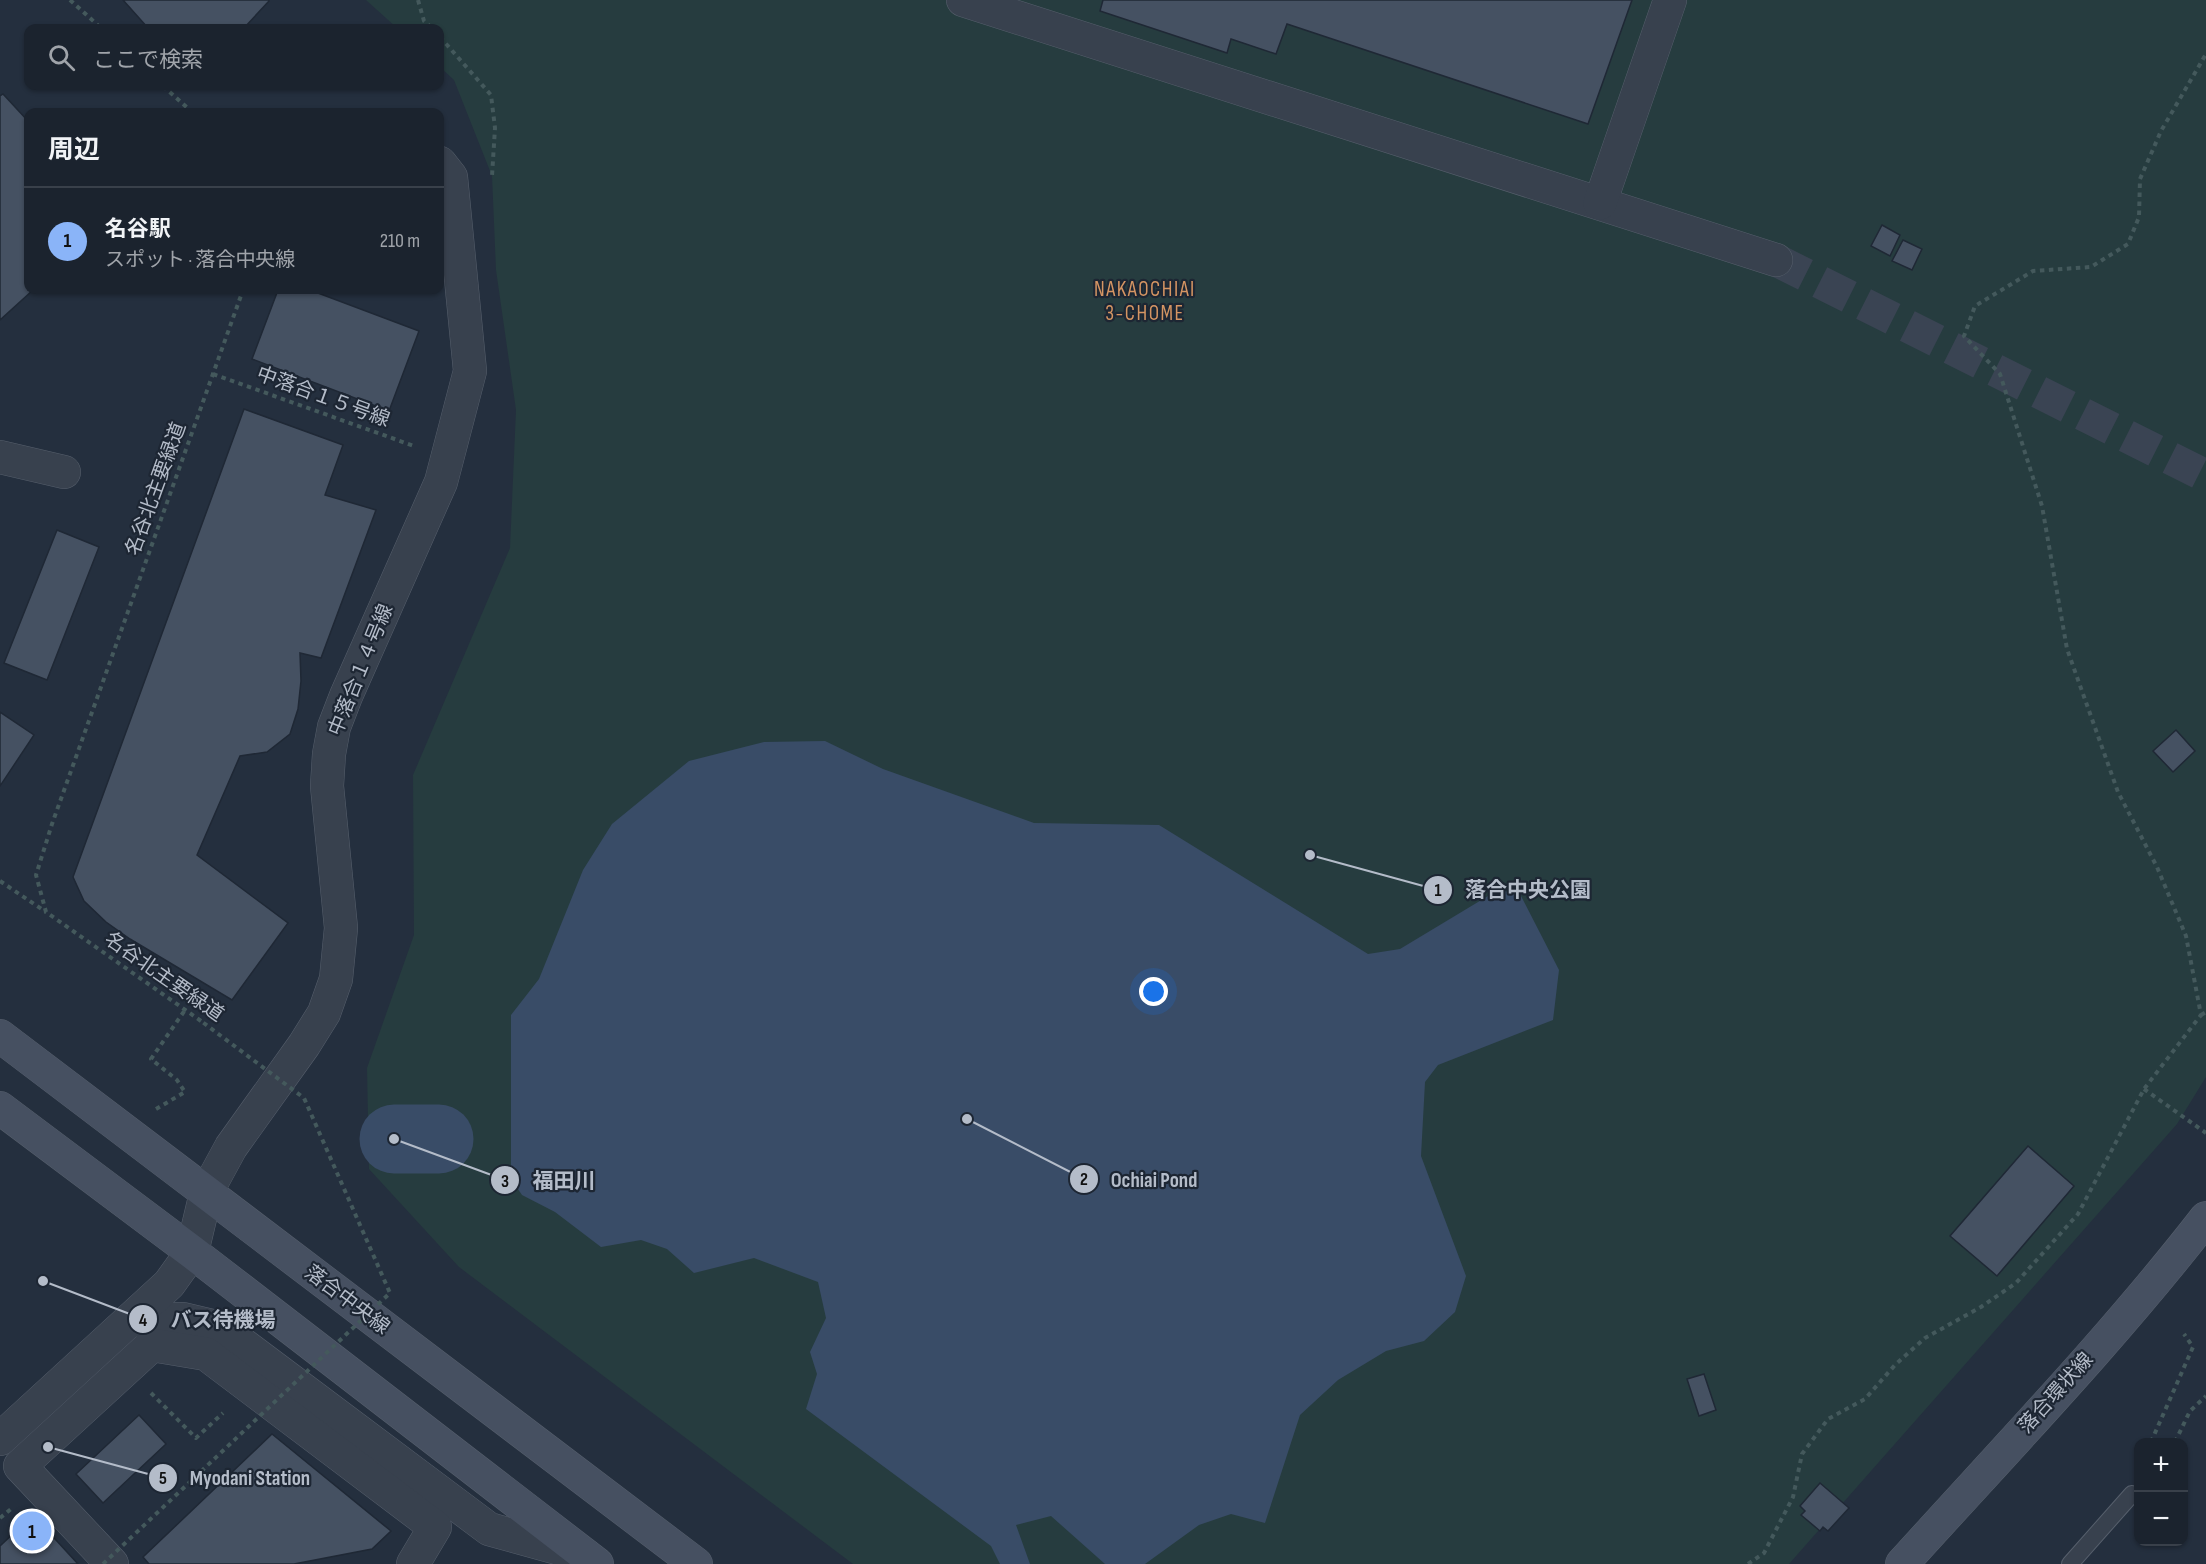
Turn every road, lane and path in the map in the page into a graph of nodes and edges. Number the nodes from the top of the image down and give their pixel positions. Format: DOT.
graph roads {
  1 [pos="70,0"];
  2 [pos="418,0"];
  3 [pos="963,0"];
  4 [pos="1670,0"];
  5 [pos="97,24"];
  6 [pos="427,24"];
  7 [pos="444,42"];
  8 [pos="2206,54"];
  9 [pos="167,90"];
  10 [pos="188,108"];
  11 [pos="444,168"];
  12 [pos="492,176"];
  13 [pos="1600,203"];
  14 [pos="1776,260"];
  15 [pos="242,294"];
  16 [pos="213,374"];
  17 [pos="423,449"];
  18 [pos="0,457"];
  19 [pos="64,472"];
  20 [pos="0,882"];
  21 [pos="46,912"];
  22 [pos="184,1010"];
  23 [pos="2206,1012"];
  24 [pos="2201,1015"];
  25 [pos="0,1036"];
  26 [pos="2144,1089"];
  27 [pos="0,1108"];
  28 [pos="152,1111"];
  29 [pos="2206,1133"];
  30 [pos="206,1193"];
  31 [pos="2206,1218"];
  32 [pos="192,1252"];
  33 [pos="131,1320"];
  34 [pos="2184,1334"];
  35 [pos="144,1386"];
  36 [pos="2206,1396"];
  37 [pos="226,1410"];
  38 [pos="2153,1438"];
  39 [pos="2177,1438"];
  40 [pos="0,1439"];
  41 [pos="2132,1494"];
  42 [pos="591,1560"];
  43 [pos="104,1562"];
  44 [pos="413,1564"];
  45 [pos="696,1564"];
  46 [pos="1748,1564"];
  47 [pos="1902,1564"];
  48 [pos="2070,1564"];
  1 -- 5 [label="path"];
  2 -- 6 [label="path"];
  3 -- 13 [label="street"];
  4 -- 13 [label="street"];
  7 -- 12 [label="path"];
  8 -- 24 [label="path"];
  9 -- 10 [label="path"];
  11 -- 30 [label="street, 中落合１４号線"];
  13 -- 14 [label="street"];
  15 -- 16 [label="path, 名谷北主要緑道"];
  16 -- 17 [label="path, 中落合１５号線"];
  16 -- 21 [label="path, 名谷北主要緑道"];
  18 -- 19 [label="street"];
  20 -- 21 [label="path"];
  21 -- 22 [label="path, 名谷北主要緑道"];
  22 -- 28 [label="path"];
  22 -- 43 [label="path, 名谷北主要緑道, bridge"];
  23 -- 24 [label="path"];
  24 -- 26 [label="path"];
  25 -- 30 [label="street, 落合中央線"];
  26 -- 29 [label="path"];
  26 -- 46 [label="path"];
  27 -- 32 [label="street"];
  30 -- 32 [label="street, 中落合１４号線"];
  30 -- 45 [label="street, 落合中央線"];
  31 -- 47 [label="street, 落合環状線"];
  32 -- 33 [label="street"];
  32 -- 42 [label="street"];
  33 -- 40 [label="street"];
  33 -- 42 [label="street"];
  34 -- 38 [label="path"];
  35 -- 37 [label="path"];
  36 -- 39 [label="path"];
  41 -- 48 [label="lane"];
  43 -- 44 [label="street"];
}
